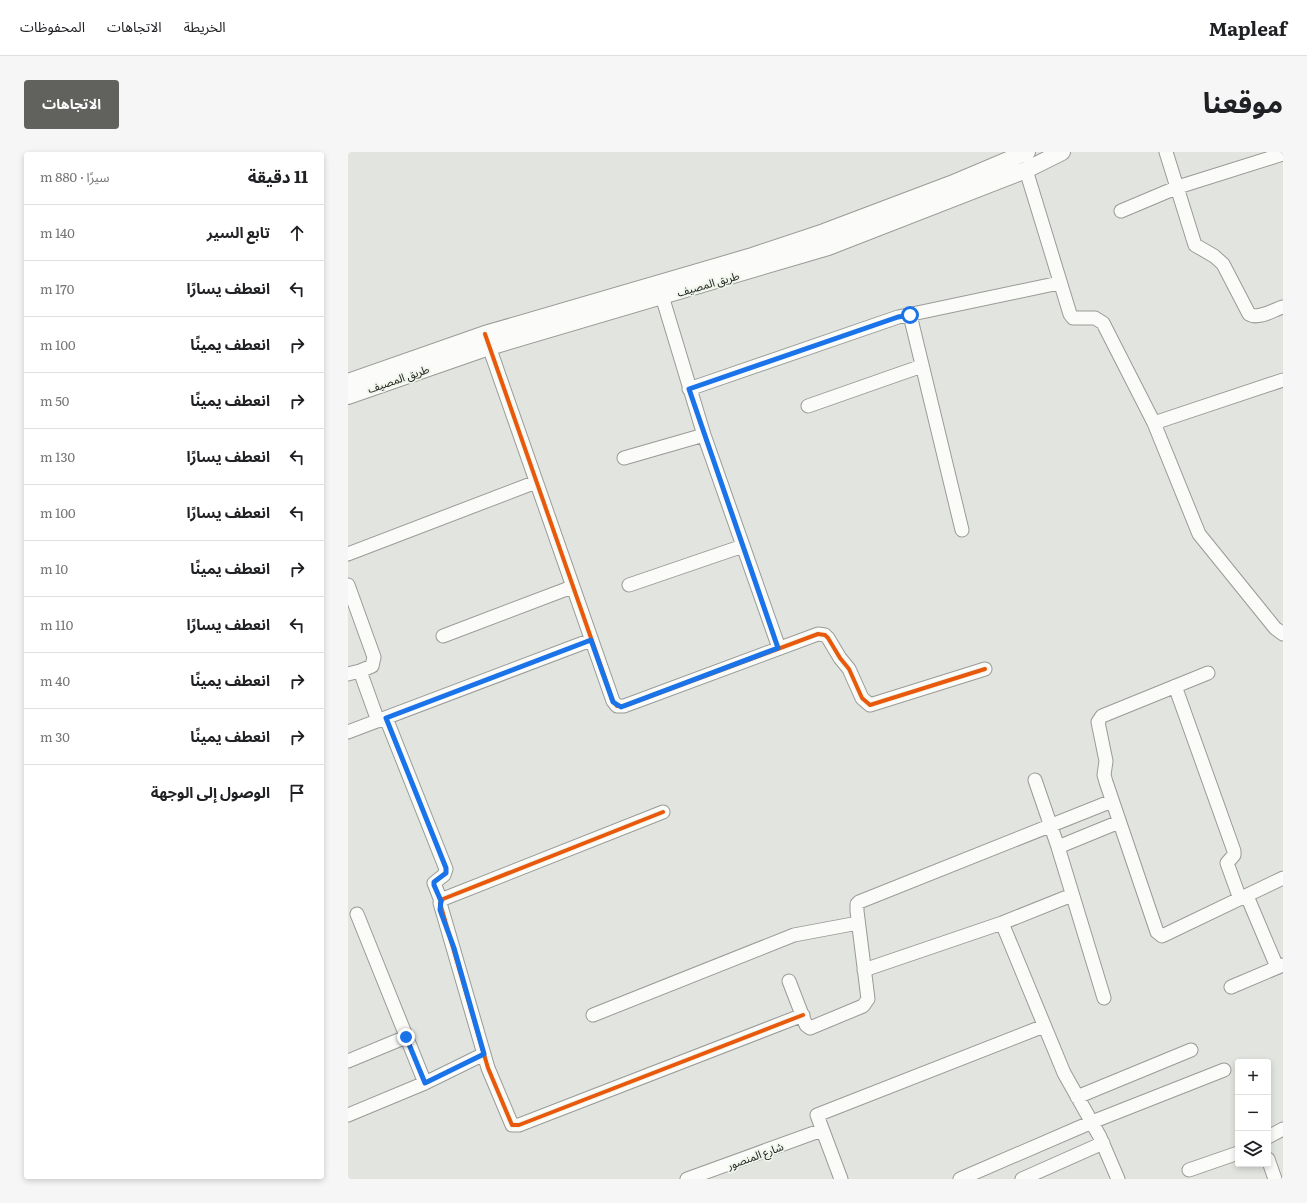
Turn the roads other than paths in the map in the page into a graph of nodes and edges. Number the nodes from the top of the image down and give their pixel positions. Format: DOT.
graph roads {
  1 [pos="1027,152"];
  2 [pos="1062,152"];
  3 [pos="1166,152"];
  4 [pos="1283,154"];
  5 [pos="1026,170"];
  6 [pos="1178,187"];
  7 [pos="1121,212"];
  8 [pos="1059,283"];
  9 [pos="662,296"];
  10 [pos="1283,307"];
  11 [pos="910,315"];
  12 [pos="487,341"];
  13 [pos="922,366"];
  14 [pos="1283,380"];
  15 [pos="348,382"];
  16 [pos="689,389"];
  17 [pos="348,396"];
  18 [pos="808,406"];
  19 [pos="1154,423"];
  20 [pos="704,435"];
  21 [pos="624,458"];
  22 [pos="536,482"];
  23 [pos="962,530"];
  24 [pos="743,546"];
  25 [pos="348,554"];
  26 [pos="348,585"];
  27 [pos="629,585"];
  28 [pos="572,587"];
  29 [pos="1283,634"];
  30 [pos="443,636"];
  31 [pos="591,640"];
  32 [pos="778,648"];
  33 [pos="985,669"];
  34 [pos="354,672"];
  35 [pos="1208,673"];
  36 [pos="1175,686"];
  37 [pos="382,719"];
  38 [pos="348,732"];
  39 [pos="1034,780"];
  40 [pos="1112,801"];
  41 [pos="663,812"];
  42 [pos="1119,822"];
  43 [pos="1051,826"];
  44 [pos="1058,847"];
  45 [pos="1283,878"];
  46 [pos="1072,895"];
  47 [pos="1243,897"];
  48 [pos="441,901"];
  49 [pos="357,914"];
  50 [pos="858,923"];
  51 [pos="1002,923"];
  52 [pos="1280,966"];
  53 [pos="864,970"];
  54 [pos="789,981"];
  55 [pos="1231,987"];
  56 [pos="1104,998"];
  57 [pos="593,1014"];
  58 [pos="803,1015"];
  59 [pos="1044,1026"];
  60 [pos="406,1037"];
  61 [pos="1191,1050"];
  62 [pos="484,1054"];
  63 [pos="348,1061"];
  64 [pos="1224,1070"];
  65 [pos="425,1083"];
  66 [pos="1077,1097"];
  67 [pos="348,1115"];
  68 [pos="1092,1122"];
  69 [pos="1283,1129"];
  70 [pos="822,1130"];
  71 [pos="1271,1135"];
  72 [pos="1103,1143"];
  73 [pos="1235,1154"];
  74 [pos="1271,1167"];
  75 [pos="1189,1170"];
  76 [pos="1283,1178"];
  77 [pos="687,1179"];
  78 [pos="841,1179"];
  79 [pos="960,1179"];
  80 [pos="1022,1179"];
  81 [pos="1118,1179"];
  82 [pos="1275,1179"];
  83 [pos="1279,1179"];
  1 -- 12 [label="street, طريق المصيف"];
  2 -- 5 [label="street, طريق المصيف"];
  3 -- 6 [label="street"];
  4 -- 6 [label="street"];
  5 -- 8 [label="street"];
  5 -- 9 [label="street, طريق المصيف"];
  6 -- 7 [label="street"];
  6 -- 10 [label="street"];
  8 -- 11 [label="street"];
  8 -- 19 [label="street"];
  9 -- 12 [label="street, طريق المصيف"];
  9 -- 16 [label="street"];
  11 -- 13 [label="street"];
  11 -- 16 [label="street"];
  12 -- 15 [label="street, طريق المصيف"];
  12 -- 17 [label="street, طريق المصيف"];
  12 -- 22 [label="street"];
  13 -- 18 [label="street"];
  13 -- 23 [label="street"];
  14 -- 19 [label="street"];
  16 -- 20 [label="street"];
  19 -- 29 [label="street"];
  20 -- 21 [label="street"];
  20 -- 24 [label="street"];
  22 -- 25 [label="street"];
  22 -- 28 [label="street"];
  24 -- 27 [label="street"];
  24 -- 32 [label="street"];
  26 -- 34 [label="street"];
  28 -- 30 [label="street"];
  28 -- 31 [label="street"];
  31 -- 32 [label="street"];
  31 -- 37 [label="street"];
  32 -- 33 [label="street"];
  34 -- 37 [label="street"];
  35 -- 36 [label="street"];
  36 -- 40 [label="street"];
  36 -- 47 [label="street"];
  37 -- 38 [label="street"];
  37 -- 48 [label="street"];
  39 -- 43 [label="street"];
  40 -- 42 [label="street"];
  40 -- 43 [label="street"];
  41 -- 48 [label="street"];
  42 -- 44 [label="street"];
  42 -- 47 [label="street"];
  43 -- 44 [label="street"];
  43 -- 50 [label="street"];
  44 -- 46 [label="street"];
  45 -- 47 [label="street"];
  46 -- 51 [label="street"];
  46 -- 56 [label="street"];
  47 -- 52 [label="street"];
  48 -- 62 [label="street"];
  49 -- 60 [label="street"];
  50 -- 53 [label="street"];
  50 -- 57 [label="street"];
  51 -- 53 [label="street"];
  51 -- 59 [label="street"];
  52 -- 55 [label="street"];
  53 -- 58 [label="street"];
  54 -- 58 [label="street"];
  58 -- 62 [label="street"];
  59 -- 66 [label="street"];
  59 -- 70 [label="street"];
  60 -- 63 [label="street"];
  60 -- 65 [label="street"];
  61 -- 66 [label="street"];
  62 -- 65 [label="street"];
  64 -- 68 [label="street"];
  65 -- 67 [label="street"];
  66 -- 68 [label="street"];
  68 -- 72 [label="street"];
  68 -- 79 [label="street"];
  69 -- 71 [label="street"];
  70 -- 77 [label="street, شارع المنصور"];
  70 -- 78 [label="street"];
  72 -- 80 [label="street"];
  72 -- 81 [label="street"];
  73 -- 75 [label="street"];
  74 -- 82 [label="street"];
  76 -- 83 [label="street"];
}
